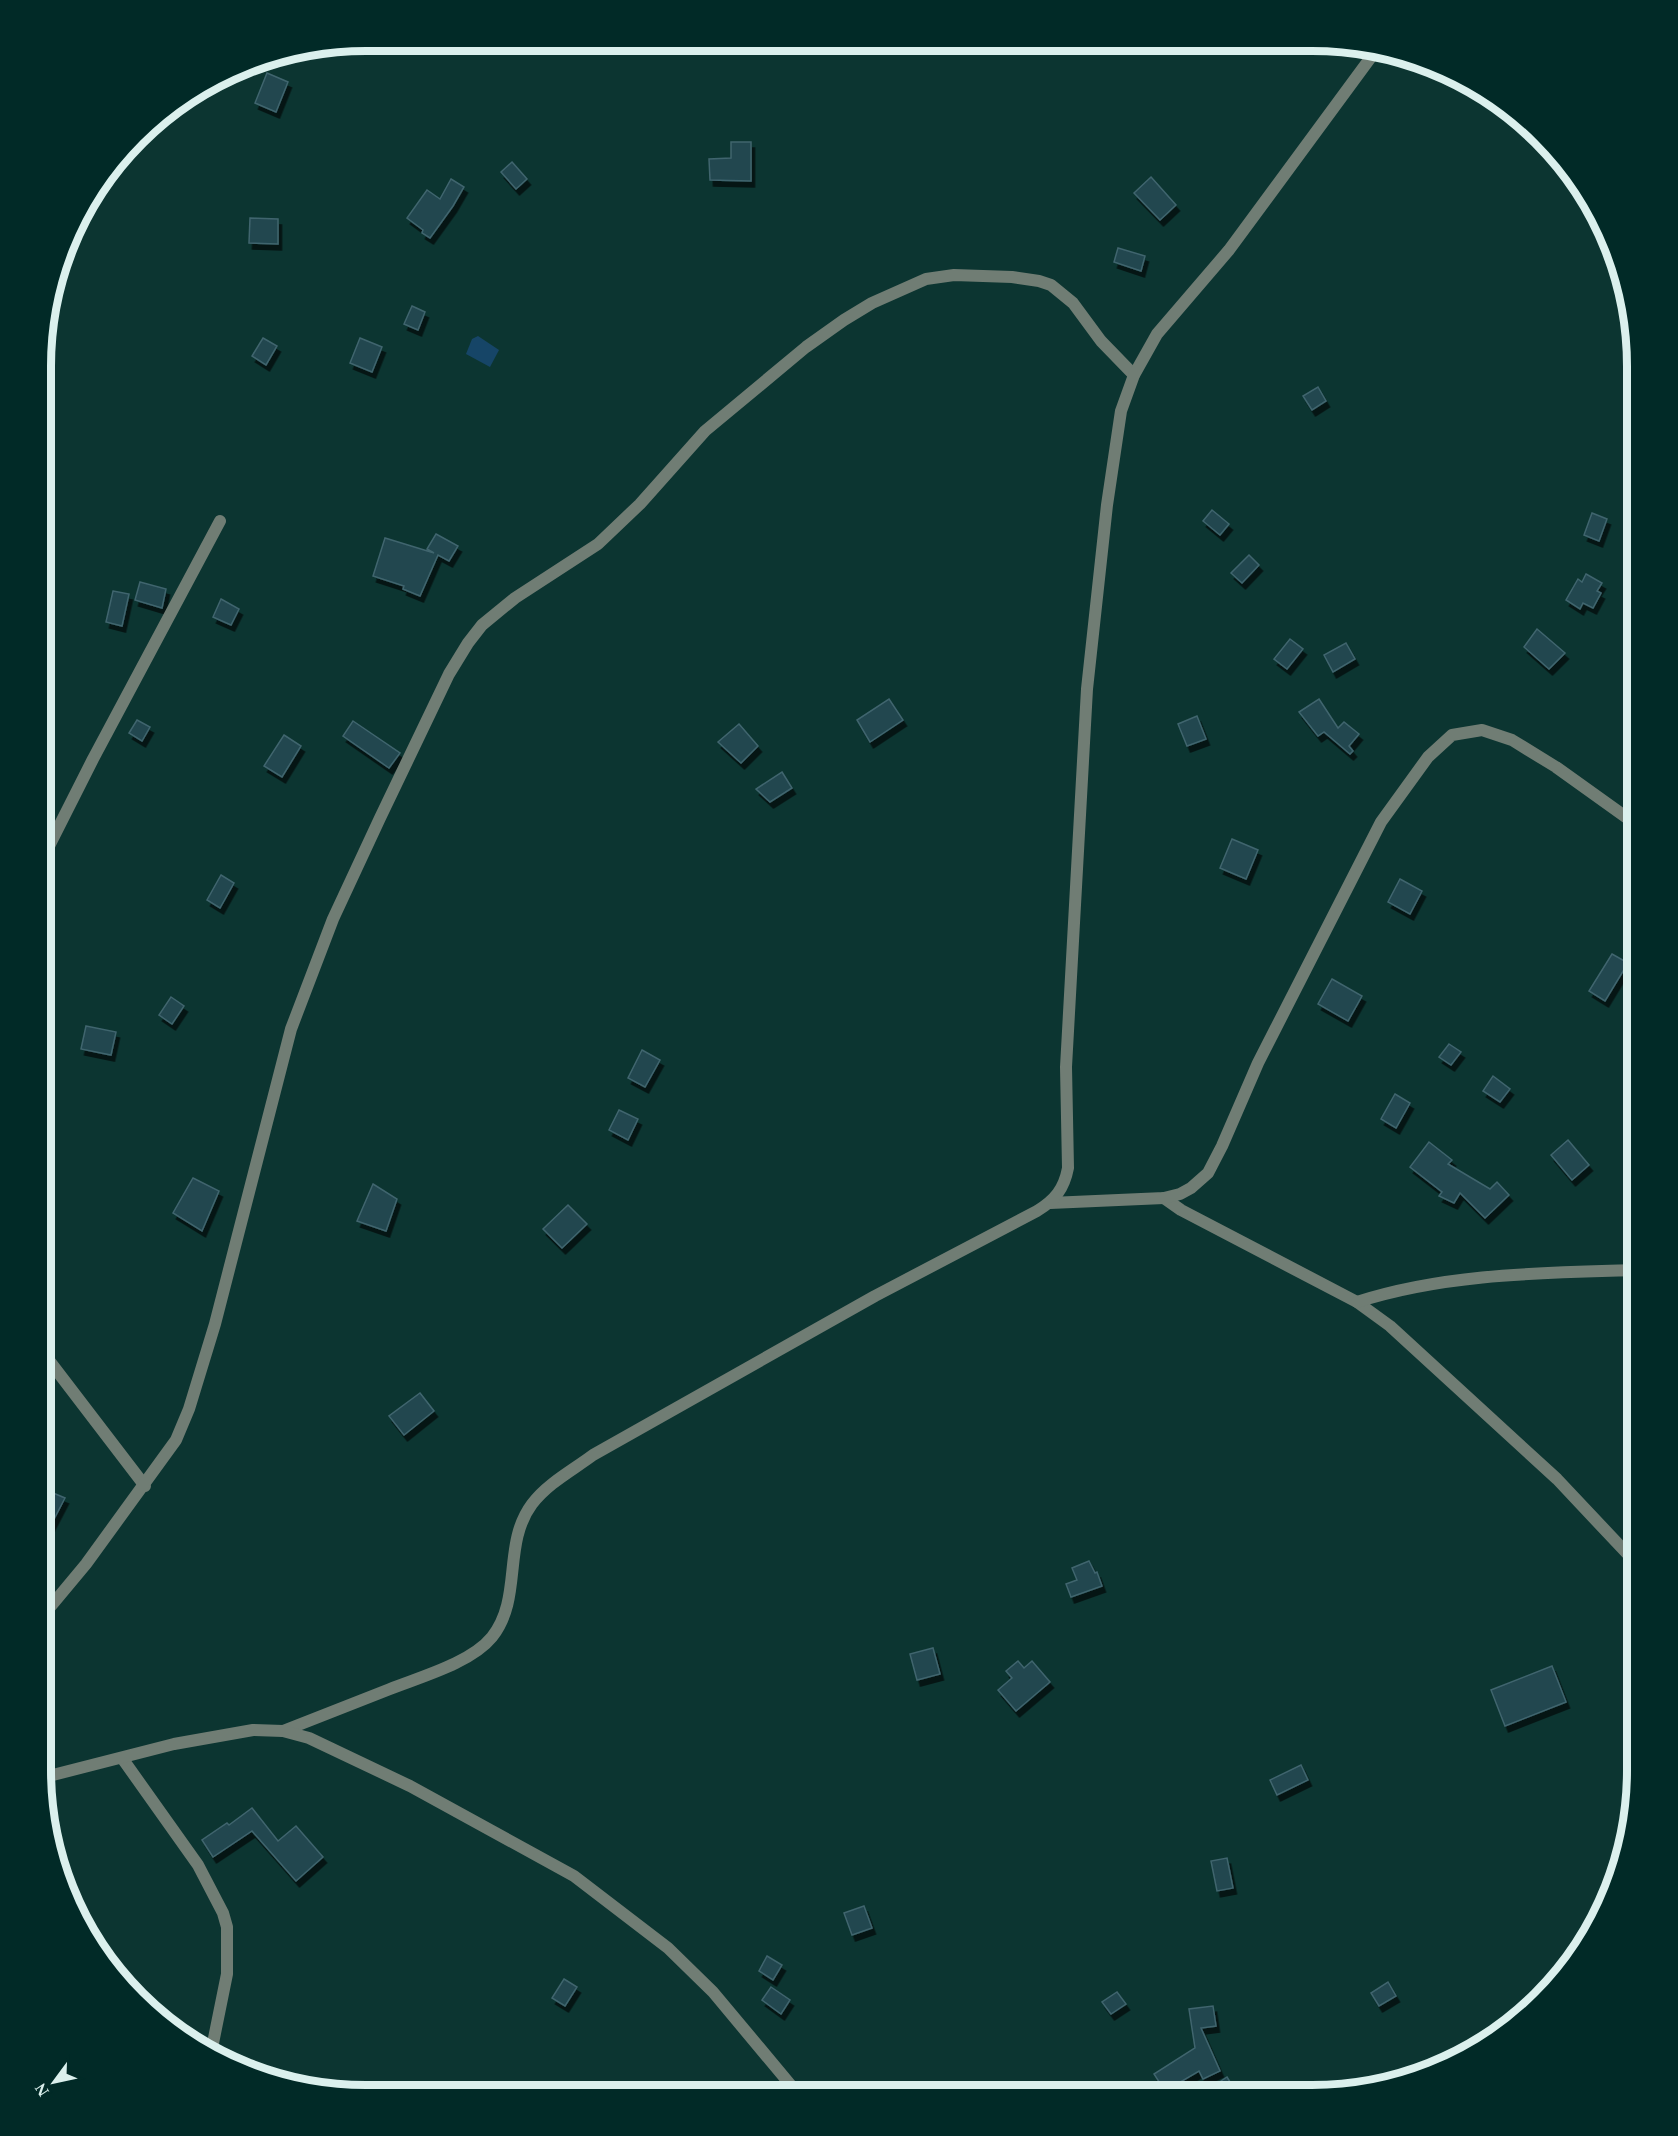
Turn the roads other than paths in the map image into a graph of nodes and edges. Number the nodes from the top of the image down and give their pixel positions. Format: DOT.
graph roads {
  1 [pos="1371,57"];
  2 [pos="1134,375"];
  3 [pos="220,521"];
  4 [pos="1627,818"];
  5 [pos="51,842"];
  6 [pos="1164,1198"];
  7 [pos="1050,1203"];
  8 [pos="1627,1270"];
  9 [pos="1358,1302"];
  10 [pos="51,1363"];
  11 [pos="145,1486"];
  12 [pos="1627,1553"];
  13 [pos="51,1606"];
  14 [pos="283,1731"];
  15 [pos="122,1758"];
  16 [pos="51,1776"];
  17 [pos="213,2045"];
  18 [pos="791,2085"];
  1 -- 2 [label="street"];
  2 -- 7 [label="street"];
  2 -- 11 [label="street"];
  3 -- 5 [label="street"];
  4 -- 6 [label="street"];
  6 -- 7 [label="street"];
  6 -- 9 [label="street"];
  7 -- 14 [label="street"];
  8 -- 9 [label="street"];
  9 -- 12 [label="street"];
  10 -- 11 [label="street"];
  11 -- 13 [label="street"];
  14 -- 15 [label="street"];
  14 -- 18 [label="street"];
  15 -- 16 [label="street"];
  15 -- 17 [label="street"];
}
